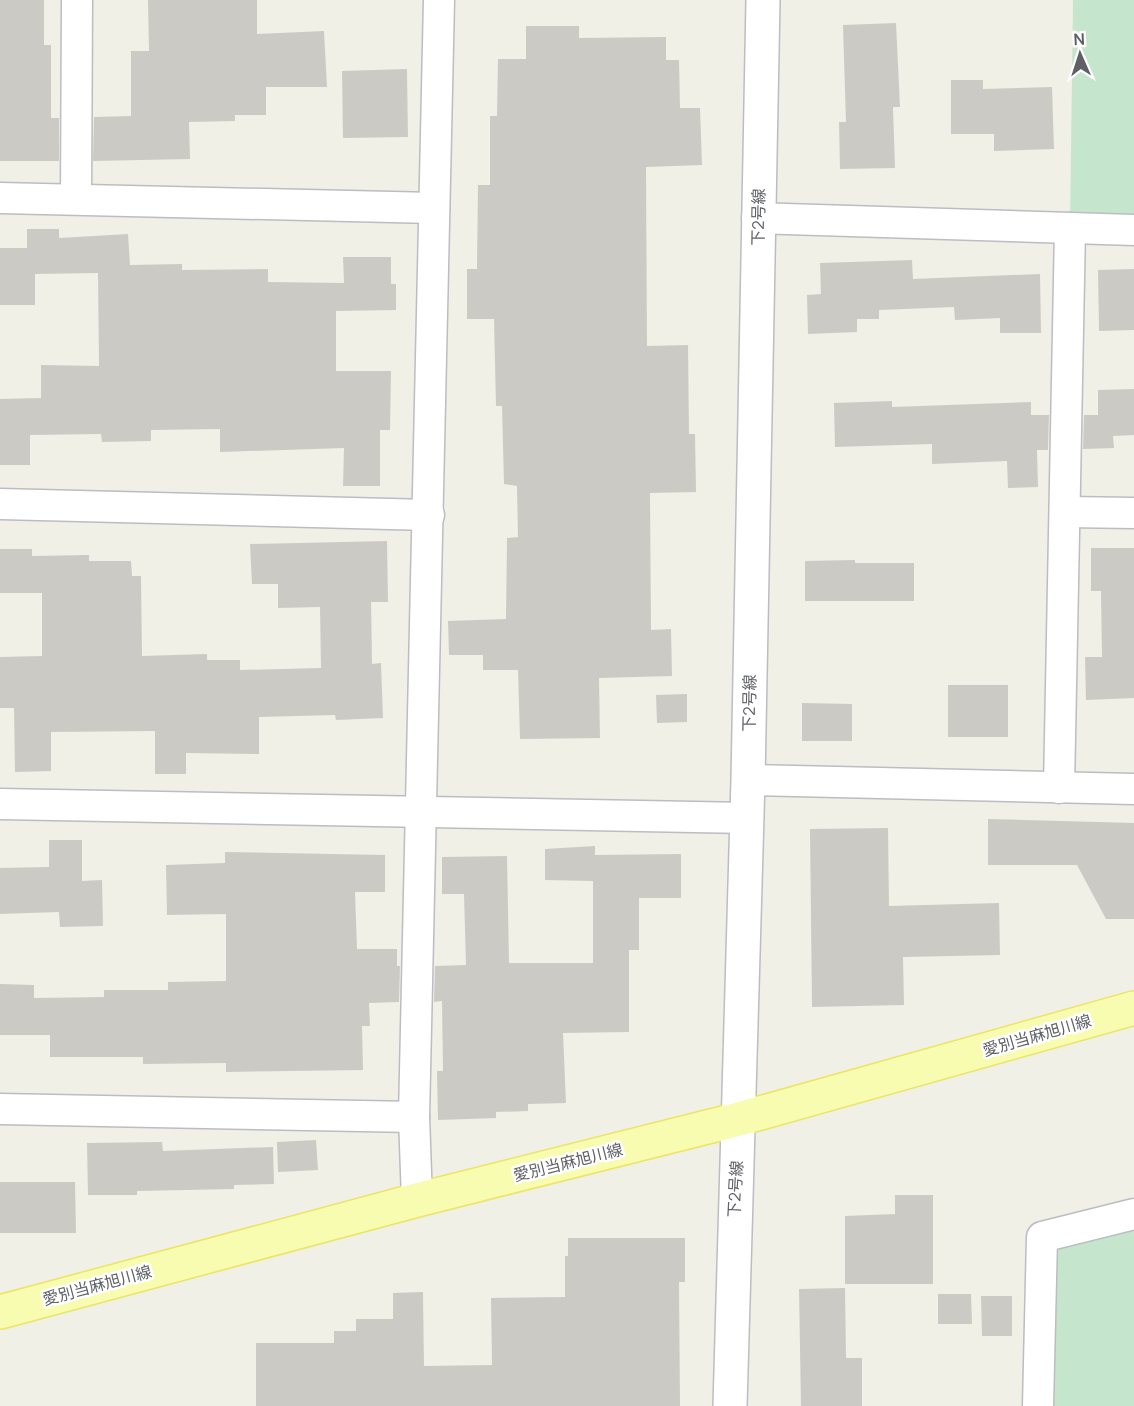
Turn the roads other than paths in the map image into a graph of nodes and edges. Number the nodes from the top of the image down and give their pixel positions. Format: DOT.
graph roads {
  1 [pos="78,0"];
  2 [pos="439,0"];
  3 [pos="763,0"];
  4 [pos="0,198"];
  5 [pos="76,199"];
  6 [pos="434,208"];
  7 [pos="758,218"];
  8 [pos="1070,228"];
  9 [pos="1134,230"];
  10 [pos="0,504"];
  11 [pos="1066,512"];
  12 [pos="1134,513"];
  13 [pos="429,515"];
  14 [pos="748,780"];
  15 [pos="1059,788"];
  16 [pos="1134,789"];
  17 [pos="0,804"];
  18 [pos="422,811"];
  19 [pos="747,818"];
  20 [pos="1134,1008"];
  21 [pos="0,1108"];
  22 [pos="414,1117"];
  23 [pos="739,1119"];
  24 [pos="417,1200"];
  25 [pos="1134,1214"];
  26 [pos="0,1312"];
  27 [pos="730,1406"];
  28 [pos="1038,1406"];
  1 -- 5 [label="street"];
  2 -- 6 [label="street"];
  3 -- 7 [label="street, 下2号線"];
  4 -- 5 [label="street"];
  5 -- 6 [label="street"];
  6 -- 13 [label="street"];
  7 -- 8 [label="street"];
  7 -- 14 [label="street, 下2号線"];
  8 -- 9 [label="street"];
  8 -- 11 [label="street"];
  10 -- 13 [label="street"];
  11 -- 12 [label="street"];
  11 -- 15 [label="street"];
  13 -- 18 [label="street"];
  14 -- 15 [label="street"];
  14 -- 19 [label="street, 下2号線"];
  15 -- 16 [label="street"];
  17 -- 18 [label="street"];
  18 -- 19 [label="street"];
  18 -- 22 [label="street"];
  19 -- 23 [label="street, 下2号線"];
  20 -- 23 [label="main road, 愛別当麻旭川線"];
  21 -- 22 [label="street"];
  22 -- 24 [label="street"];
  23 -- 24 [label="main road, 愛別当麻旭川線"];
  23 -- 27 [label="street, 下2号線"];
  24 -- 26 [label="main road, 愛別当麻旭川線"];
  25 -- 28 [label="street"];
}
